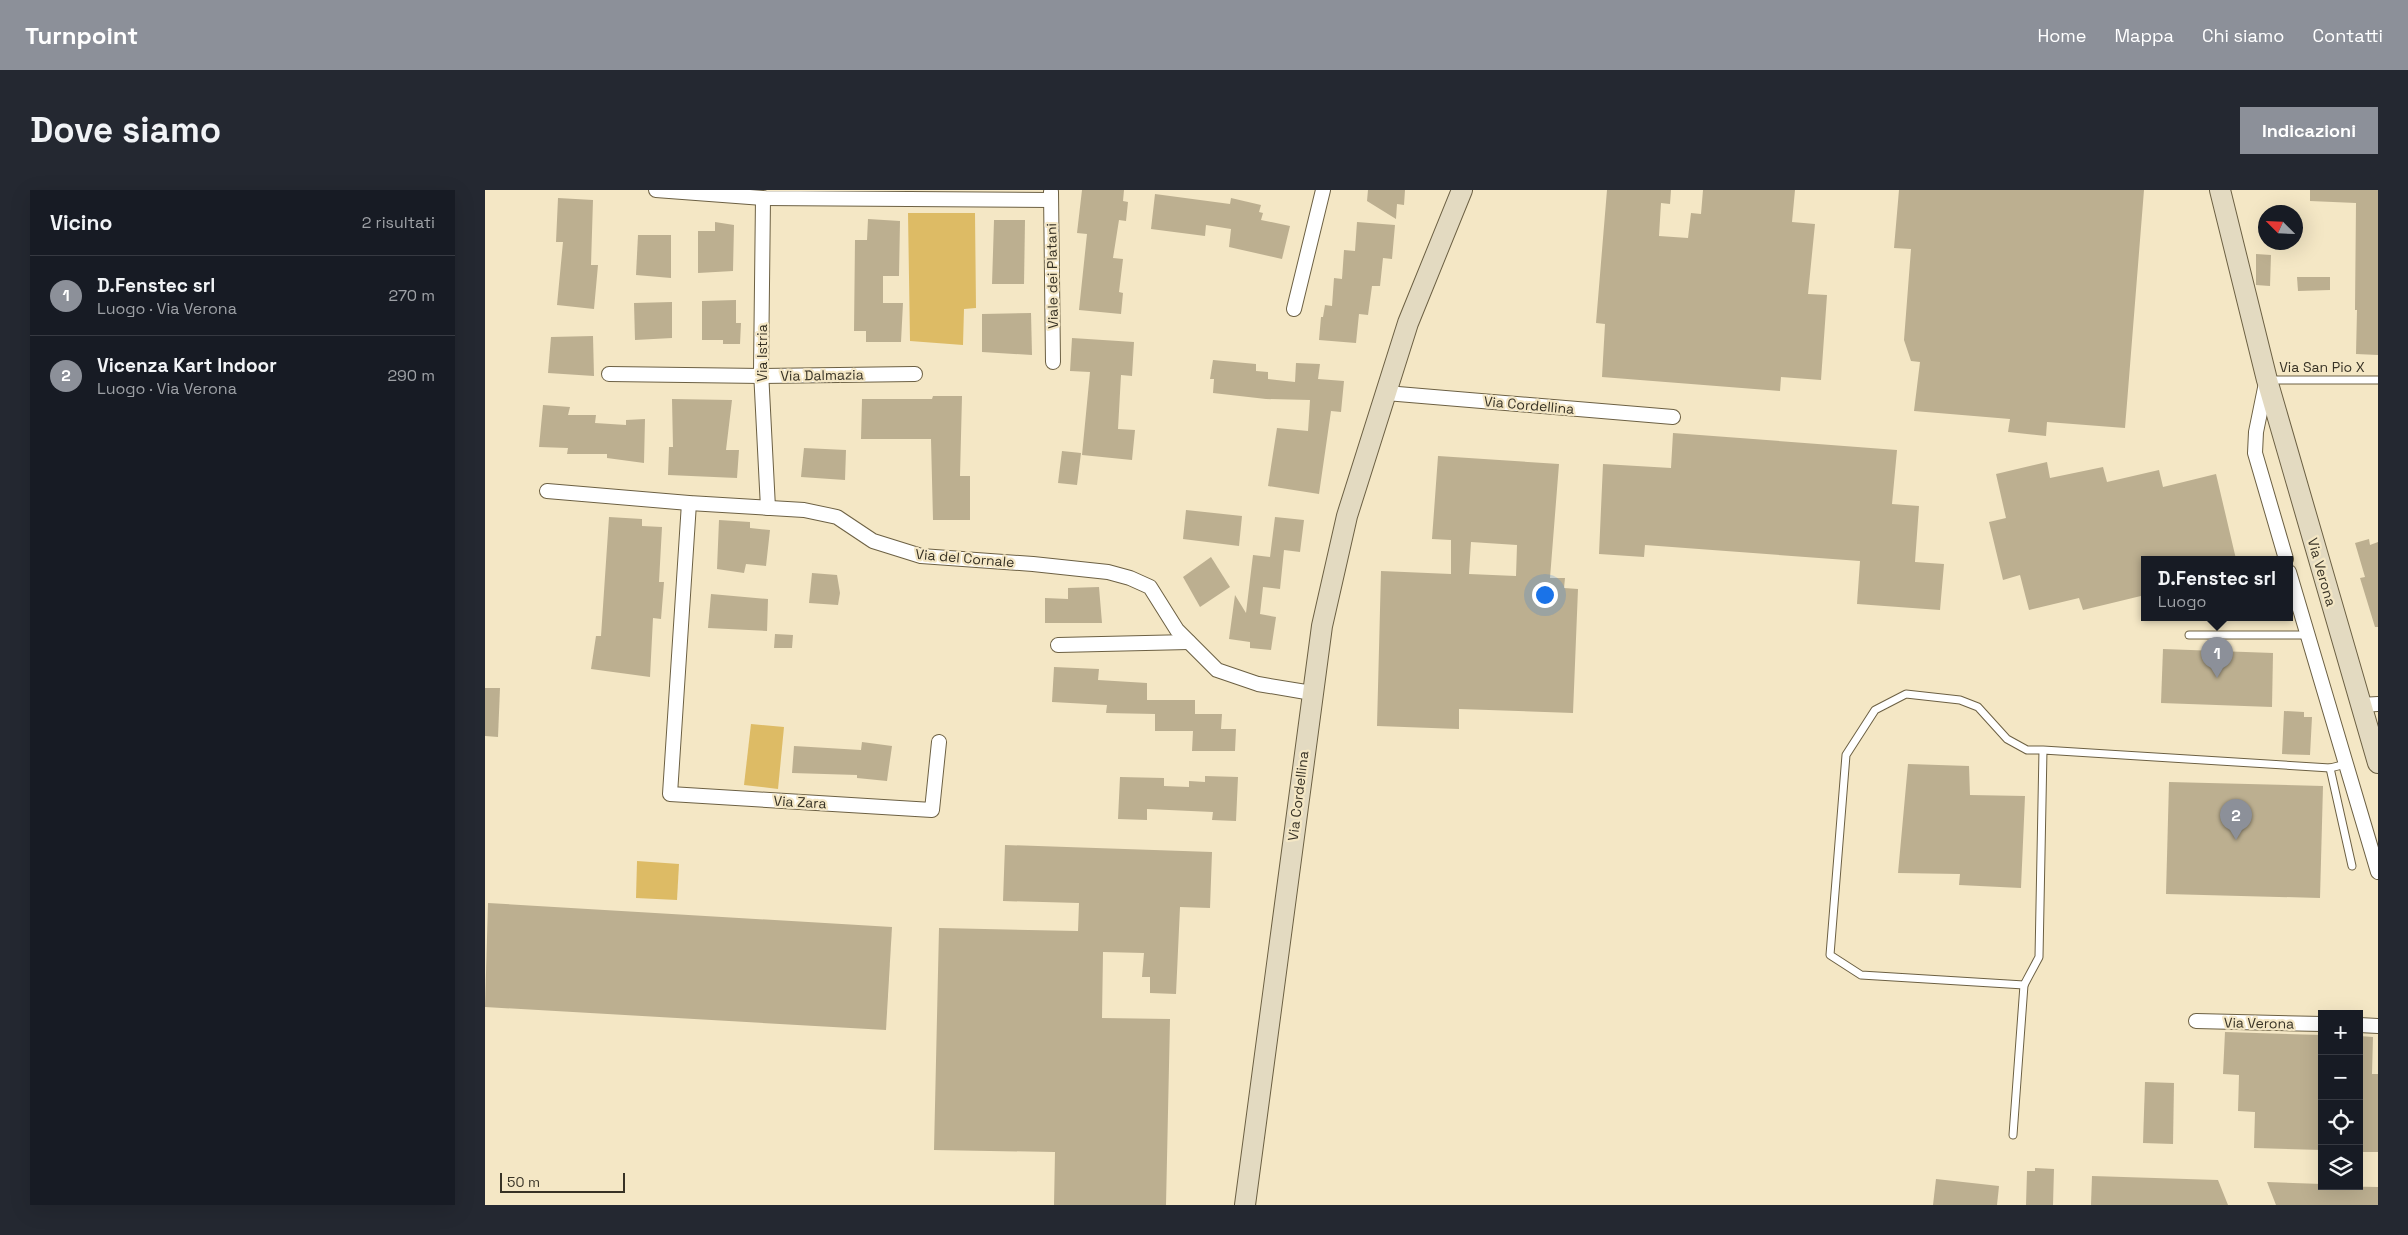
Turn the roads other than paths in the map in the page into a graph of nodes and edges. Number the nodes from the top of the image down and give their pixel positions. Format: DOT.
graph roads {
  1 [pos="656,190"];
  2 [pos="1323,190"];
  3 [pos="1462,190"];
  4 [pos="2220,190"];
  5 [pos="1051,195"];
  6 [pos="763,198"];
  7 [pos="1294,309"];
  8 [pos="1053,362"];
  9 [pos="609,374"];
  10 [pos="915,374"];
  11 [pos="762,376"];
  12 [pos="2267,380"];
  13 [pos="2378,380"];
  14 [pos="1386,394"];
  15 [pos="1673,417"];
  16 [pos="547,491"];
  17 [pos="689,503"];
  18 [pos="768,508"];
  19 [pos="2285,556"];
  20 [pos="2293,585"];
  21 [pos="2308,634"];
  22 [pos="2189,635"];
  23 [pos="1189,642"];
  24 [pos="1058,645"];
  25 [pos="1311,693"];
  26 [pos="2369,704"];
  27 [pos="939,742"];
  28 [pos="2043,750"];
  29 [pos="2378,763"];
  30 [pos="2346,764"];
  31 [pos="2330,768"];
  32 [pos="2352,866"];
  33 [pos="2378,872"];
  34 [pos="2024,985"];
  35 [pos="2196,1021"];
  36 [pos="2318,1024"];
  37 [pos="2363,1025"];
  38 [pos="2378,1026"];
  39 [pos="2013,1135"];
  40 [pos="1245,1205"];
  1 -- 6 [label="street"];
  2 -- 7 [label="street"];
  3 -- 14 [label="street, Via Cordellina"];
  4 -- 12 [label="street, Via Verona"];
  5 -- 6 [label="street"];
  5 -- 8 [label="street, Viale dei Platani"];
  6 -- 11 [label="street, Via Istria"];
  9 -- 11 [label="street, Via Dalmazia"];
  10 -- 11 [label="street, Via Dalmazia"];
  11 -- 18 [label="street, Via Istria"];
  12 -- 13 [label="lane, Via San Pio X"];
  12 -- 19 [label="street, Via Verona"];
  12 -- 26 [label="street, Via Verona"];
  14 -- 15 [label="street, Via Cordellina"];
  14 -- 25 [label="street, Via Cordellina"];
  16 -- 17 [label="street, Via del Cornale"];
  17 -- 18 [label="street, Via del Cornale"];
  17 -- 27 [label="street, Via Zara"];
  18 -- 23 [label="street, Via del Cornale"];
  20 -- 21 [label="street"];
  21 -- 22 [label="lane"];
  21 -- 30 [label="street"];
  23 -- 24 [label="street"];
  23 -- 25 [label="street, Via del Cornale"];
  25 -- 40 [label="street, Via Cordellina"];
  26 -- 29 [label="street, Via Verona"];
  28 -- 31 [label="lane"];
  28 -- 34 [label="lane"];
  28 -- 34 [label="lane"];
  30 -- 31 [label="lane"];
  30 -- 33 [label="street"];
  31 -- 32 [label="lane"];
  34 -- 39 [label="lane"];
  35 -- 36 [label="street, Via Verona"];
  37 -- 38 [label="street"];
}
